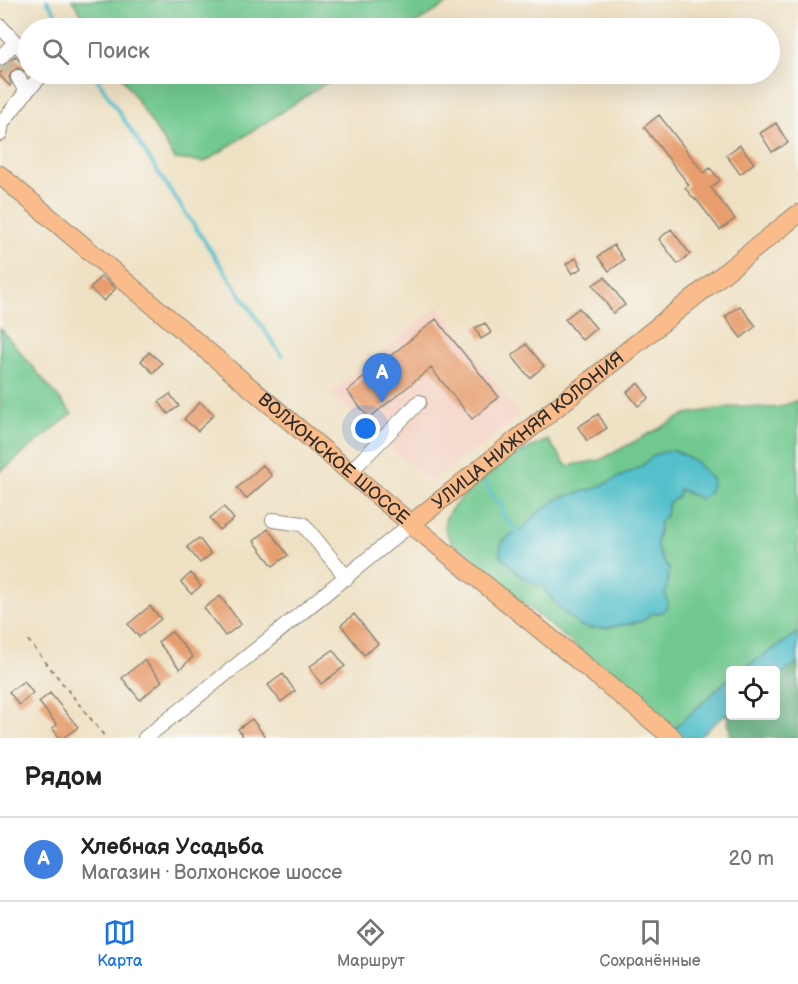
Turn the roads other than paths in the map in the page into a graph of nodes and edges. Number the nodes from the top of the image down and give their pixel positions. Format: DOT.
graph roads {
  1 [pos="0,26"];
  2 [pos="15,42"];
  3 [pos="18,45"];
  4 [pos="0,58"];
  5 [pos="22,84"];
  6 [pos="34,84"];
  7 [pos="27,92"];
  8 [pos="0,134"];
  9 [pos="0,175"];
  10 [pos="798,214"];
  11 [pos="419,402"];
  12 [pos="350,472"];
  13 [pos="273,520"];
  14 [pos="411,524"];
  15 [pos="346,578"];
  16 [pos="145,738"];
  17 [pos="673,738"];
  1 -- 2 [label="street"];
  2 -- 3 [label="street"];
  2 -- 4 [label="street"];
  5 -- 7 [label="street"];
  6 -- 7 [label="street"];
  7 -- 8 [label="street"];
  9 -- 12 [label="main road, ВОЛХОНСКОЕ ШОССЕ"];
  10 -- 14 [label="main road, УЛИЦА НИЖНЯЯ КОЛОНИЯ"];
  11 -- 12 [label="street"];
  12 -- 14 [label="main road, ВОЛХОНСКОЕ ШОССЕ"];
  13 -- 15 [label="street"];
  14 -- 15 [label="street, УЛИЦА НИЖНЯЯ КОЛОНИЯ"];
  14 -- 17 [label="main road, ВОЛХОНСКОЕ ШОССЕ"];
  15 -- 16 [label="street, УЛИЦА НИЖНЯЯ КОЛОНИЯ"];
}
